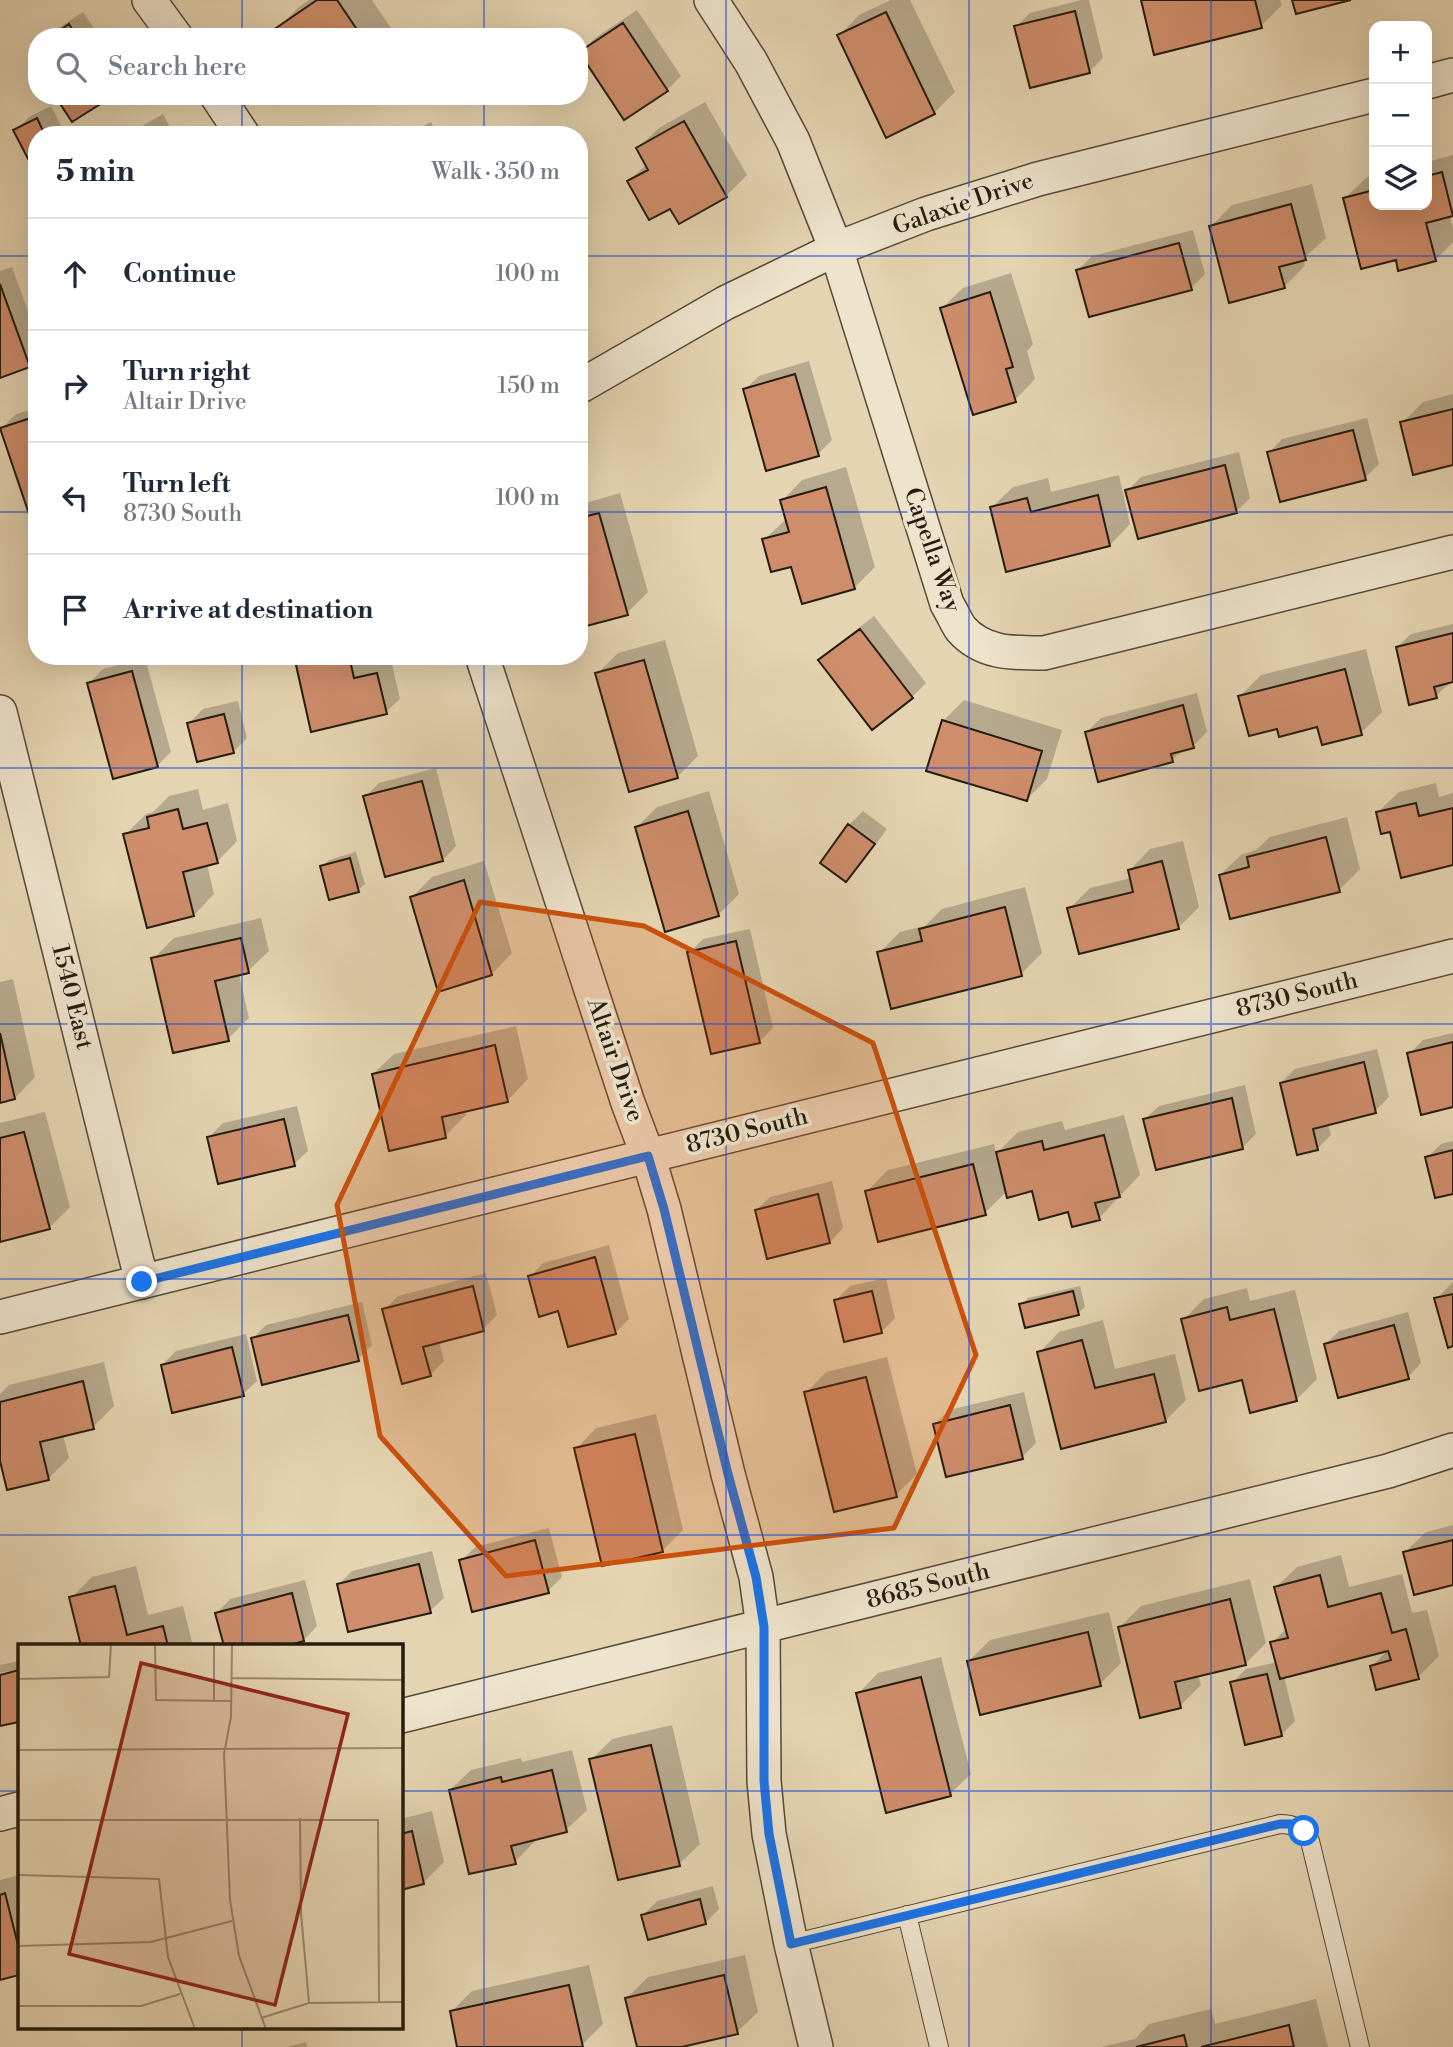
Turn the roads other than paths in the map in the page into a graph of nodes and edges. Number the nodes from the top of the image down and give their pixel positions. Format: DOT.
graph roads {
  1 [pos="149,0"];
  2 [pos="711,0"];
  3 [pos="169,28"];
  4 [pos="1453,75"];
  5 [pos="1432,81"];
  6 [pos="1369,96"];
  7 [pos="223,105"];
  8 [pos="237,126"];
  9 [pos="836,249"];
  10 [pos="588,382"];
  11 [pos="1453,552"];
  12 [pos="485,665"];
  13 [pos="0,712"];
  14 [pos="1453,957"];
  15 [pos="648,1156"];
  16 [pos="142,1282"];
  17 [pos="0,1317"];
  18 [pos="1453,1450"];
  19 [pos="764,1627"];
  20 [pos="402,1716"];
  21 [pos="18,1809"];
  22 [pos="0,1814"];
  23 [pos="906,1916"];
  24 [pos="791,1944"];
  25 [pos="816,2047"];
  26 [pos="939,2047"];
  27 [pos="1360,2047"];
  1 -- 3 [label="street"];
  2 -- 9 [label="street, Capella Way"];
  4 -- 5 [label="street"];
  6 -- 9 [label="street, Galaxie Drive"];
  7 -- 8 [label="street"];
  9 -- 10 [label="street, Galaxie Drive"];
  9 -- 11 [label="street, Capella Way"];
  12 -- 15 [label="street, Altair Drive"];
  13 -- 16 [label="street, 1540 East"];
  14 -- 15 [label="street, 8730 South"];
  15 -- 16 [label="street, 8730 South"];
  15 -- 19 [label="street, Altair Drive"];
  16 -- 17 [label="street, 8730 South"];
  18 -- 19 [label="street, 8685 South"];
  19 -- 20 [label="street, 8685 South"];
  19 -- 24 [label="street, Altair Drive"];
  21 -- 22 [label="street"];
  23 -- 24 [label="lane"];
  23 -- 26 [label="lane"];
  23 -- 27 [label="lane"];
  24 -- 25 [label="street, Altair Drive"];
}
